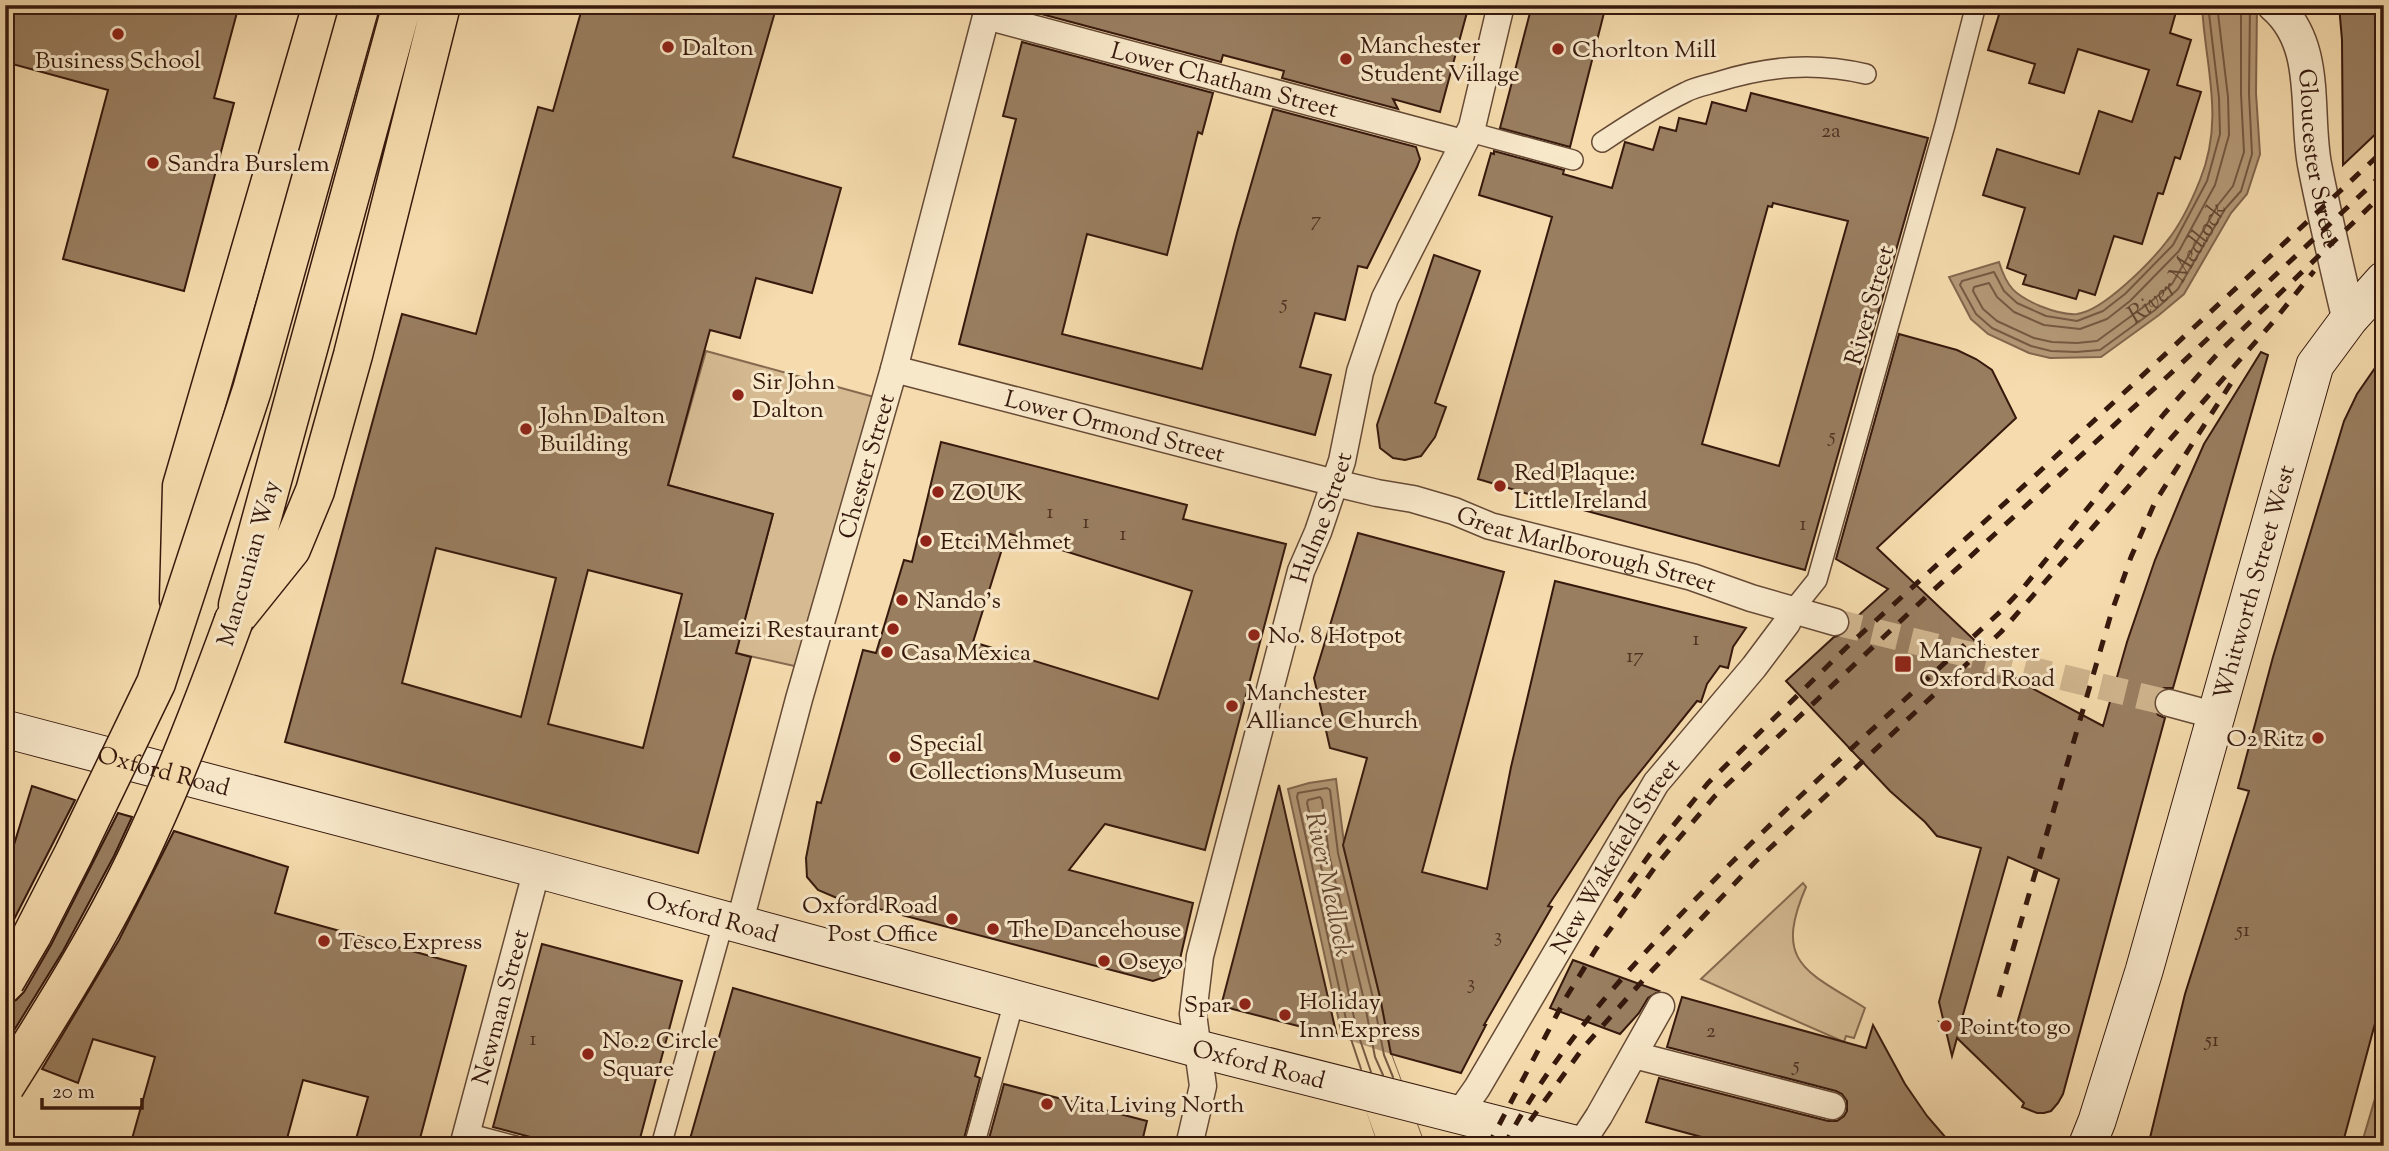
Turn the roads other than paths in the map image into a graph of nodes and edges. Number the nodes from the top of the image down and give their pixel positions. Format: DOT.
graph roads {
  1 [pos="322,5"];
  2 [pos="360,5"];
  3 [pos="402,5"];
  4 [pos="441,5"];
  5 [pos="1502,5"];
  6 [pos="1976,5"];
  7 [pos="2274,5"];
  8 [pos="988,11"];
  9 [pos="1866,74"];
  10 [pos="1472,139"];
  11 [pos="1602,142"];
  12 [pos="1573,160"];
  13 [pos="2384,280"];
  14 [pos="2349,319"];
  15 [pos="894,369"];
  16 [pos="1335,483"];
  17 [pos="1792,611"];
  18 [pos="179,616"];
  19 [pos="234,620"];
  20 [pos="1836,622"];
  21 [pos="2169,703"];
  22 [pos="2217,716"];
  23 [pos="5,729"];
  24 [pos="537,869"];
  25 [pos="731,923"];
  26 [pos="5,981"];
  27 [pos="1015,998"];
  28 [pos="1661,1006"];
  29 [pos="1199,1049"];
  30 [pos="1634,1055"];
  31 [pos="5,1086"];
  32 [pos="1832,1106"];
  33 [pos="1458,1115"];
  34 [pos="2092,1133"];
  35 [pos="464,1139"];
  36 [pos="1581,1145"];
  37 [pos="515,1146"];
  38 [pos="661,1146"];
  39 [pos="974,1146"];
  40 [pos="1189,1146"];
  1 -- 18 [label="highway, bridge"];
  2 -- 18 [label="highway, Mancunian Way, bridge"];
  3 -- 19 [label="highway, Mancunian Way"];
  4 -- 19 [label="highway"];
  5 -- 10 [label="street, Hulme Street"];
  6 -- 17 [label="street, River Street"];
  7 -- 14 [label="street, Gloucester Street"];
  8 -- 10 [label="street, Lower Chatham Street"];
  8 -- 15 [label="street, Chester Street"];
  9 -- 11 [label="street"];
  10 -- 12 [label="street, Lower Chatham Street"];
  10 -- 16 [label="street, Hulme Street"];
  13 -- 14 [label="main road, Whitworth Street West"];
  14 -- 22 [label="main road, Whitworth Street West"];
  15 -- 16 [label="street, Lower Ormond Street"];
  15 -- 25 [label="street, Chester Street"];
  16 -- 17 [label="street, Great Marlborough Street"];
  16 -- 29 [label="street, Hulme Street"];
  17 -- 20 [label="street, Great Marlborough Street"];
  17 -- 33 [label="street, New Wakefield Street"];
  18 -- 26 [label="highway, Mancunian Way, bridge"];
  19 -- 31 [label="highway, Mancunian Way, bridge"];
  21 -- 22 [label="street"];
  22 -- 34 [label="main road, Whitworth Street West"];
  23 -- 24 [label="main road, Oxford Road"];
  24 -- 25 [label="main road, Oxford Road"];
  24 -- 35 [label="street, Newman Street"];
  25 -- 27 [label="main road, Oxford Road"];
  25 -- 38 [label="street"];
  27 -- 29 [label="main road, Oxford Road"];
  27 -- 39 [label="street"];
  28 -- 30 [label="street"];
  29 -- 33 [label="main road, Oxford Road"];
  29 -- 40 [label="street, Hulme Street"];
  30 -- 32 [label="street"];
  30 -- 36 [label="street"];
  33 -- 36 [label="main road, Oxford Road"];
  35 -- 37 [label="street"];
}
